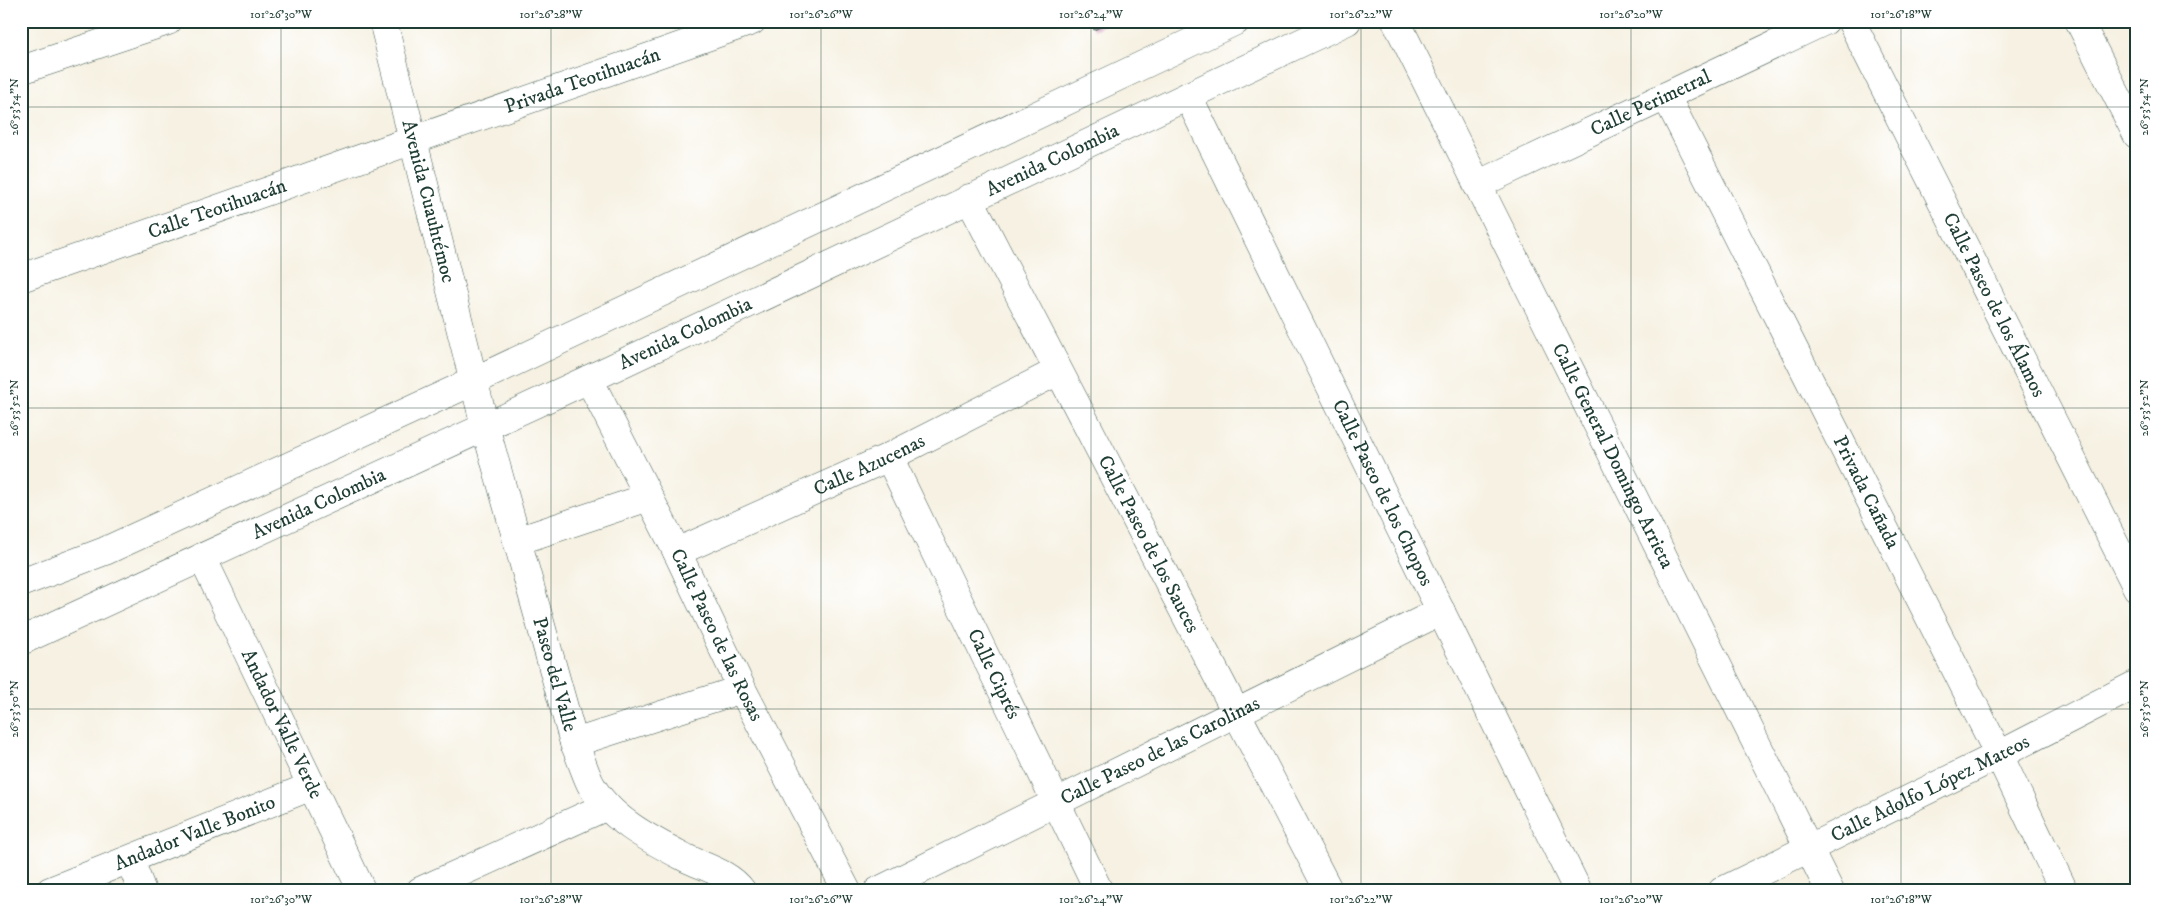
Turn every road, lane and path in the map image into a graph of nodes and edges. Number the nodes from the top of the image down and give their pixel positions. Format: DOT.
graph roads {
  1 [pos="168,21"];
  2 [pos="383,21"];
  3 [pos="752,21"];
  4 [pos="1236,21"];
  5 [pos="1347,21"];
  6 [pos="1396,21"];
  7 [pos="1826,21"];
  8 [pos="1850,21"];
  9 [pos="2079,21"];
  10 [pos="21,70"];
  11 [pos="1188,96"];
  12 [pos="1666,96"];
  13 [pos="2137,136"];
  14 [pos="414,141"];
  15 [pos="1478,185"];
  16 [pos="969,198"];
  17 [pos="21,278"];
  18 [pos="1058,371"];
  19 [pos="589,379"];
  20 [pos="474,381"];
  21 [pos="485,426"];
  22 [pos="889,457"];
  23 [pos="649,497"];
  24 [pos="517,541"];
  25 [pos="677,552"];
  26 [pos="202,557"];
  27 [pos="21,583"];
  28 [pos="2137,588"];
  29 [pos="1441,611"];
  30 [pos="21,641"];
  31 [pos="2137,684"];
  32 [pos="742,689"];
  33 [pos="1238,713"];
  34 [pos="574,743"];
  35 [pos="1999,755"];
  36 [pos="312,786"];
  37 [pos="1056,802"];
  38 [pos="607,806"];
  39 [pos="1809,850"];
  40 [pos="130,860"];
  41 [pos="50,891"];
  42 [pos="142,891"];
  43 [pos="362,891"];
  44 [pos="420,891"];
  45 [pos="742,891"];
  46 [pos="847,891"];
  47 [pos="878,891"];
  48 [pos="1099,891"];
  49 [pos="1329,891"];
  50 [pos="1578,891"];
  51 [pos="1722,891"];
  52 [pos="1830,891"];
  53 [pos="2064,891"];
  1 -- 10 [label="street"];
  2 -- 14 [label="street, Avenida Cuauhtémoc"];
  3 -- 14 [label="street, Privada Teotihuacán"];
  4 -- 20 [label="street"];
  5 -- 11 [label="street, Avenida Colombia"];
  6 -- 15 [label="street, Calle General Domingo Arrieta"];
  7 -- 12 [label="street, Calle Perimetral"];
  8 -- 28 [label="street, Calle Paseo de los Álamos"];
  9 -- 13 [label="street"];
  11 -- 16 [label="street, Avenida Colombia"];
  11 -- 29 [label="street, Calle Paseo de los Chopos"];
  12 -- 15 [label="street, Calle Perimetral"];
  12 -- 35 [label="street, Privada Cañada"];
  14 -- 17 [label="street, Calle Teotihuacán"];
  14 -- 20 [label="street, Avenida Cuauhtémoc"];
  15 -- 39 [label="street, Calle General Domingo Arrieta"];
  16 -- 18 [label="street, Calle Paseo de los Sauces"];
  16 -- 19 [label="street, Avenida Colombia"];
  18 -- 22 [label="street, Calle Azucenas"];
  18 -- 33 [label="street, Calle Paseo de los Sauces"];
  19 -- 21 [label="street, Avenida Colombia"];
  19 -- 23 [label="street, Calle Paseo de las Rosas"];
  20 -- 21 [label="street, Paseo del Valle"];
  20 -- 27 [label="street"];
  21 -- 24 [label="street, Paseo del Valle"];
  21 -- 26 [label="street, Avenida Colombia"];
  22 -- 25 [label="street, Calle Azucenas"];
  22 -- 37 [label="street, Calle Ciprés"];
  23 -- 24 [label="street"];
  23 -- 25 [label="street, Calle Paseo de las Rosas"];
  24 -- 34 [label="street, Paseo del Valle"];
  25 -- 32 [label="street, Calle Paseo de las Rosas"];
  26 -- 30 [label="street, Avenida Colombia"];
  26 -- 36 [label="street, Andador Valle Verde"];
  29 -- 33 [label="street, Calle Paseo de las Carolinas"];
  29 -- 50 [label="street, Calle Paseo de los Chopos"];
  31 -- 35 [label="street, Calle Adolfo López Mateos"];
  32 -- 34 [label="street"];
  32 -- 46 [label="street, Calle Paseo de las Rosas"];
  33 -- 37 [label="street, Calle Paseo de las Carolinas"];
  33 -- 49 [label="street, Calle Paseo de los Sauces"];
  34 -- 38 [label="street, Paseo del Valle"];
  35 -- 39 [label="street, Calle Adolfo López Mateos"];
  35 -- 53 [label="street, Privada Cañada"];
  36 -- 40 [label="street, Andador Valle Bonito"];
  36 -- 43 [label="street, Andador Valle Verde"];
  37 -- 47 [label="street, Calle Paseo de las Carolinas"];
  37 -- 48 [label="street, Calle Ciprés"];
  38 -- 44 [label="street"];
  38 -- 45 [label="street, Paseo del Valle"];
  39 -- 51 [label="street, Calle Adolfo López Mateos"];
  39 -- 52 [label="street, Calle General Domingo Arrieta"];
  40 -- 41 [label="street, Andador Valle Bonito"];
  40 -- 42 [label="street"];
}
